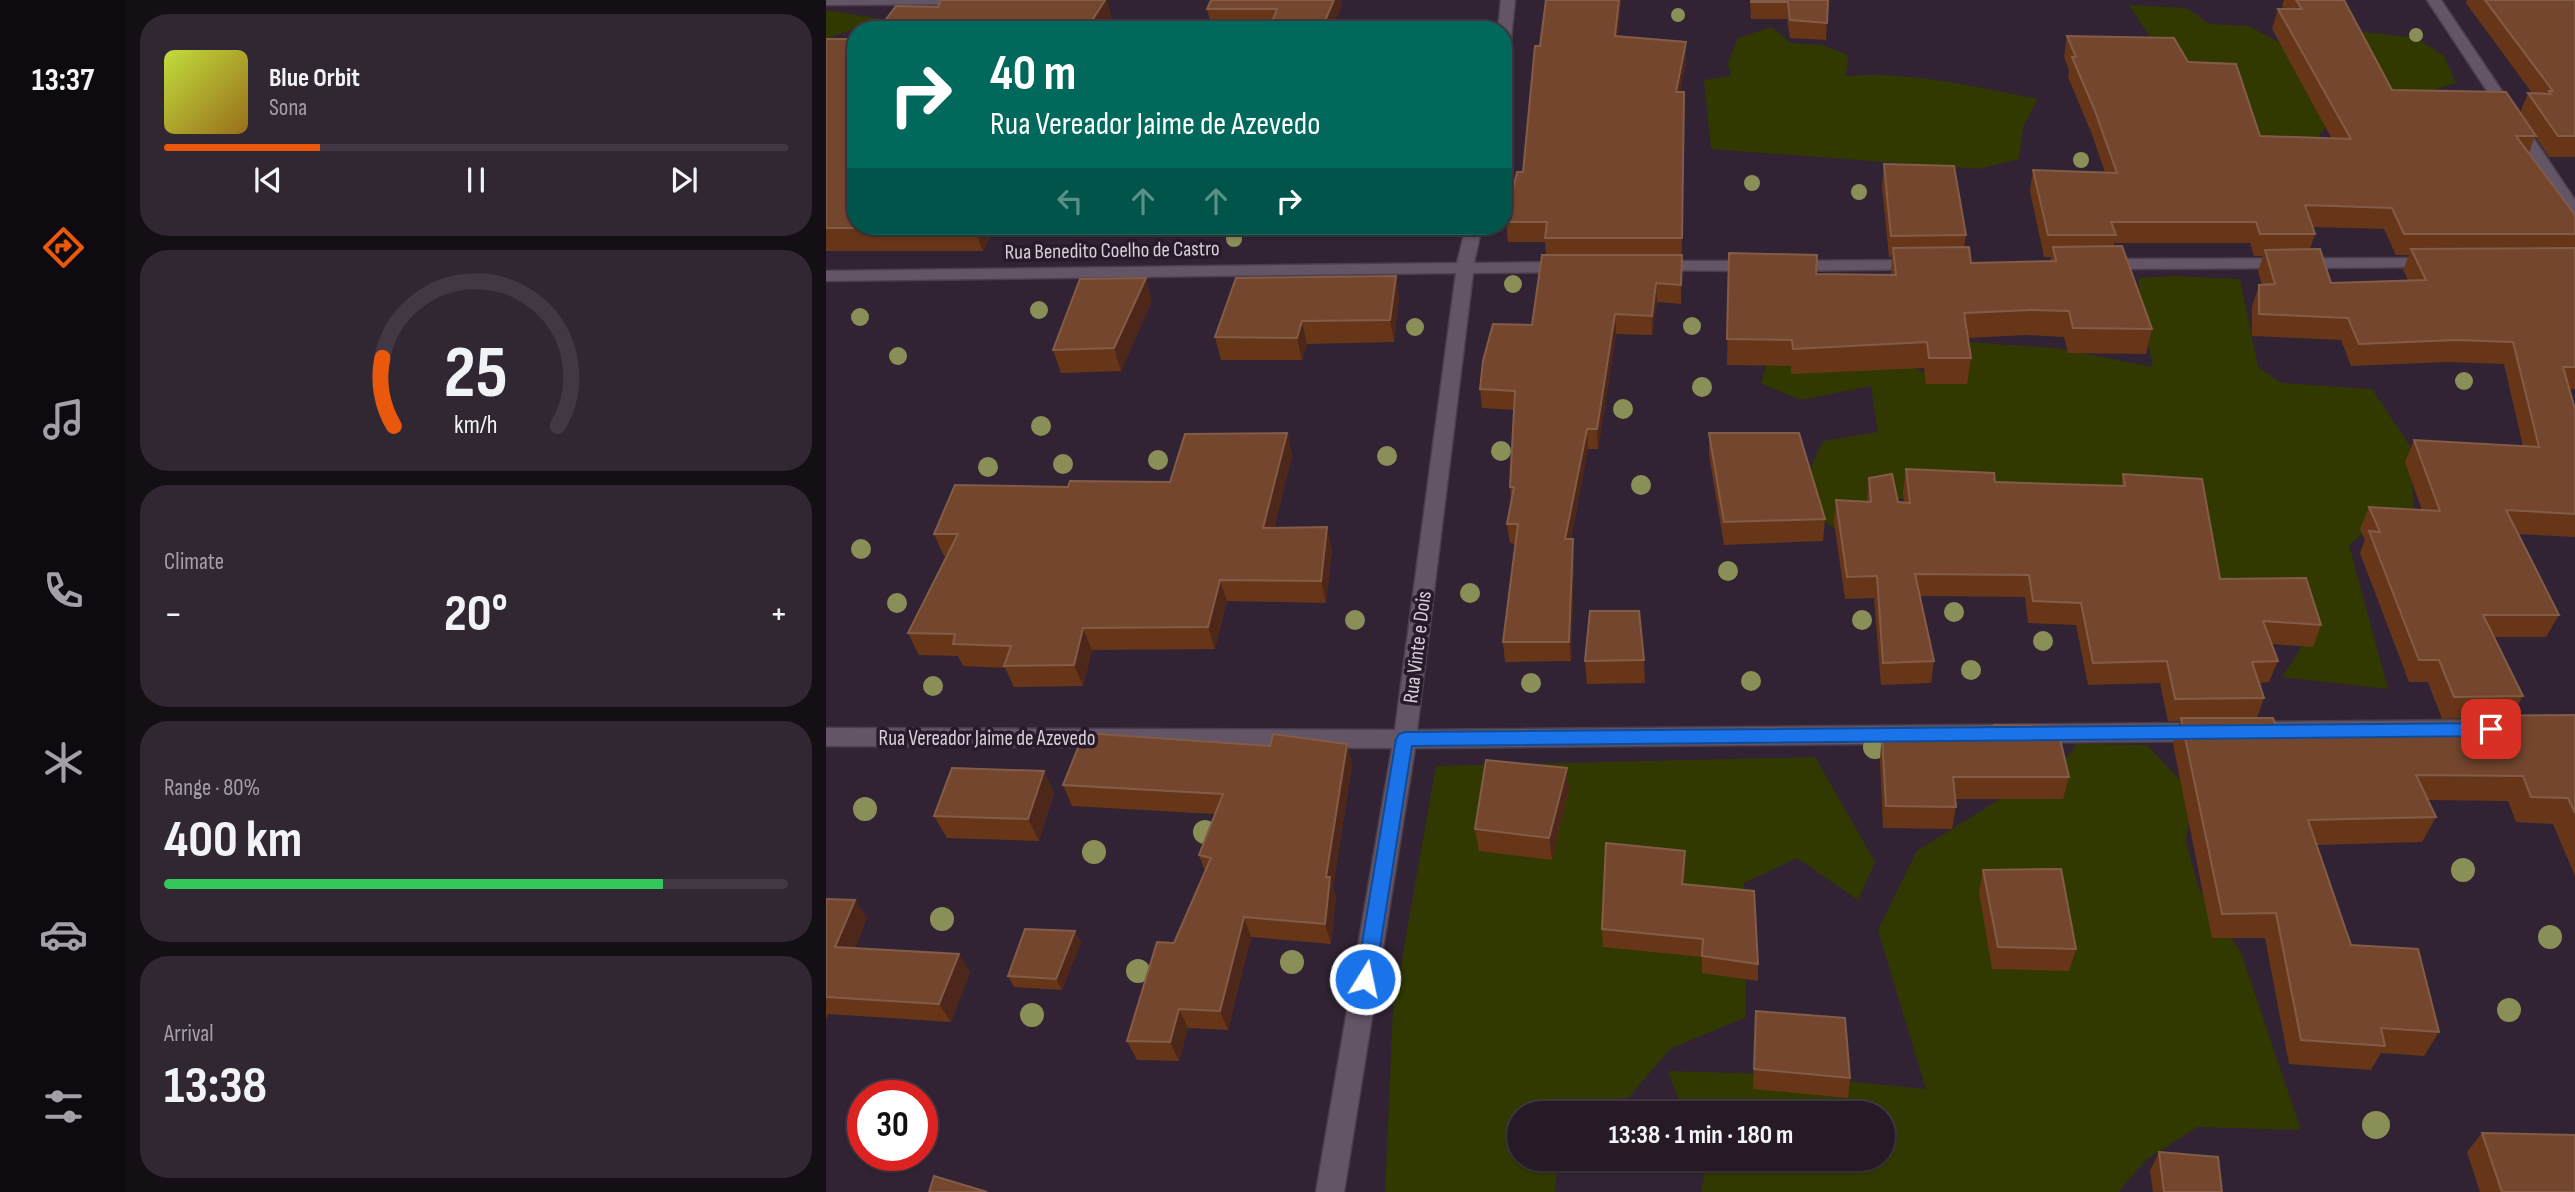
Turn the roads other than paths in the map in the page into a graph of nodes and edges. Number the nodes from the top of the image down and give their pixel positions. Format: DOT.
graph roads {
  1 [pos="1011,0"];
  2 [pos="1508,0"];
  3 [pos="2434,0"];
  4 [pos="826,1"];
  5 [pos="1506,21"];
  6 [pos="2575,212"];
  7 [pos="1472,235"];
  8 [pos="2450,262"];
  9 [pos="2090,264"];
  10 [pos="1937,265"];
  11 [pos="1632,266"];
  12 [pos="1465,267"];
  13 [pos="1590,267"];
  14 [pos="826,276"];
  15 [pos="2505,729"];
  16 [pos="826,737"];
  17 [pos="1405,739"];
  18 [pos="1330,1192"];
  1 -- 4 [label="street"];
  2 -- 5 [label="street"];
  3 -- 6 [label="street"];
  7 -- 12 [label="street, Rua Vinte e Dois"];
  8 -- 9 [label="street"];
  10 -- 11 [label="street"];
  12 -- 13 [label="street, Rua Benedito Coelho de Castro"];
  12 -- 14 [label="street, Rua Benedito Coelho de Castro"];
  12 -- 17 [label="street, Rua Vinte e Dois"];
  15 -- 17 [label="street, Rua Vereador Jaime de Azevedo"];
  16 -- 17 [label="street, Rua Vereador Jaime de Azevedo"];
  17 -- 18 [label="street, Rua Vinte e Dois"];
}
